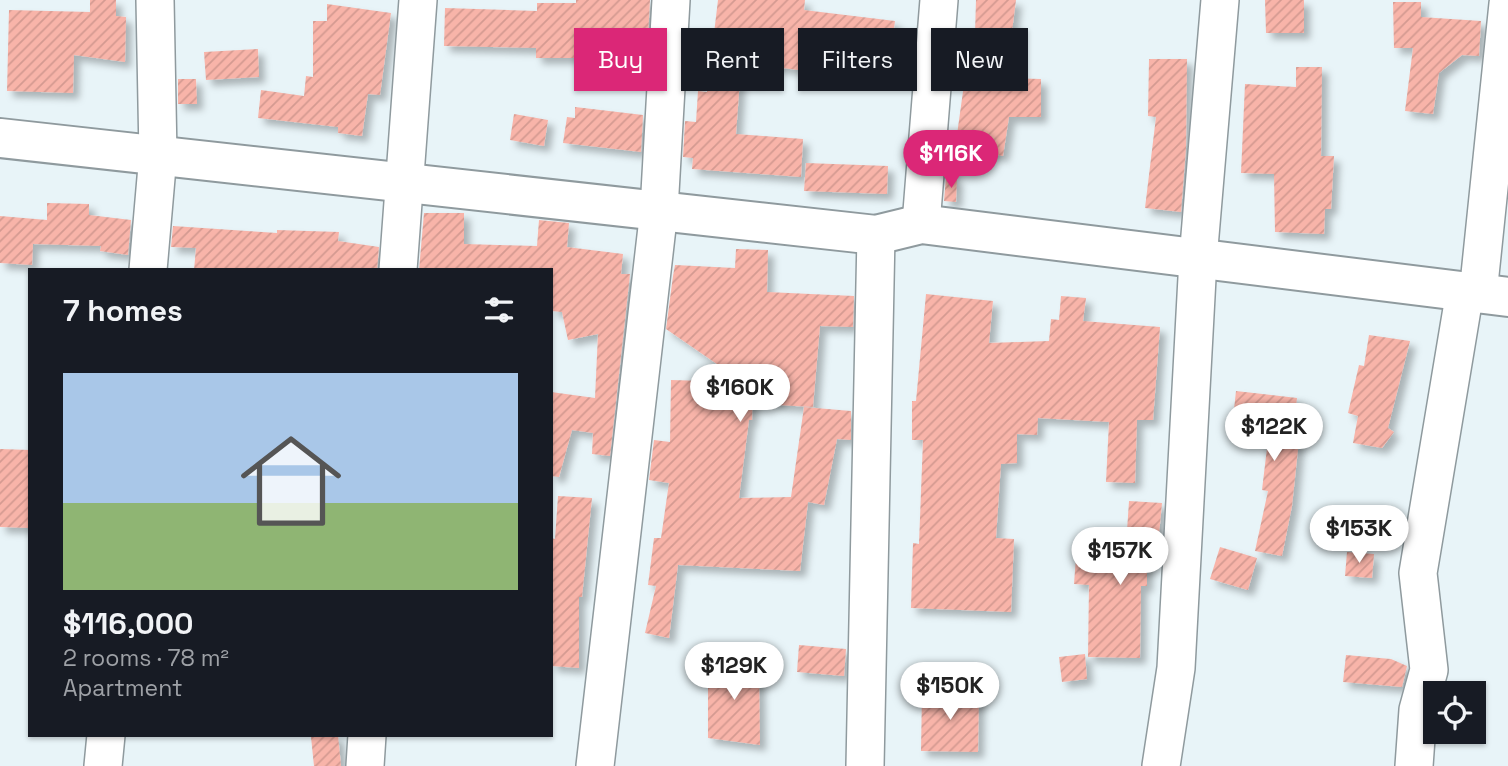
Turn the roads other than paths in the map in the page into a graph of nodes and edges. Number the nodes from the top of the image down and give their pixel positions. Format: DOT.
graph roads {
  1 [pos="155,0"];
  2 [pos="418,0"];
  3 [pos="671,0"];
  4 [pos="939,0"];
  5 [pos="1220,0"];
  6 [pos="1508,4"];
  7 [pos="0,138"];
  8 [pos="158,155"];
  9 [pos="404,183"];
  10 [pos="659,210"];
  11 [pos="920,225"];
  12 [pos="876,235"];
  13 [pos="1198,259"];
  14 [pos="148,268"];
  15 [pos="398,268"];
  16 [pos="1484,294"];
  17 [pos="106,737"];
  18 [pos="367,737"];
  19 [pos="103,766"];
  20 [pos="365,766"];
  21 [pos="595,766"];
  22 [pos="865,766"];
  23 [pos="1161,766"];
  24 [pos="1414,766"];
  1 -- 8 [label="street"];
  2 -- 9 [label="street"];
  3 -- 10 [label="street"];
  4 -- 11 [label="street"];
  5 -- 13 [label="street"];
  6 -- 16 [label="street"];
  7 -- 8 [label="street"];
  8 -- 9 [label="street"];
  8 -- 14 [label="street"];
  9 -- 10 [label="street"];
  9 -- 15 [label="street"];
  10 -- 12 [label="street"];
  10 -- 21 [label="street"];
  11 -- 12 [label="street"];
  11 -- 13 [label="street"];
  12 -- 22 [label="street"];
  13 -- 16 [label="street"];
  13 -- 23 [label="street"];
  16 -- 24 [label="street"];
  17 -- 19 [label="street"];
  18 -- 20 [label="street"];
}
